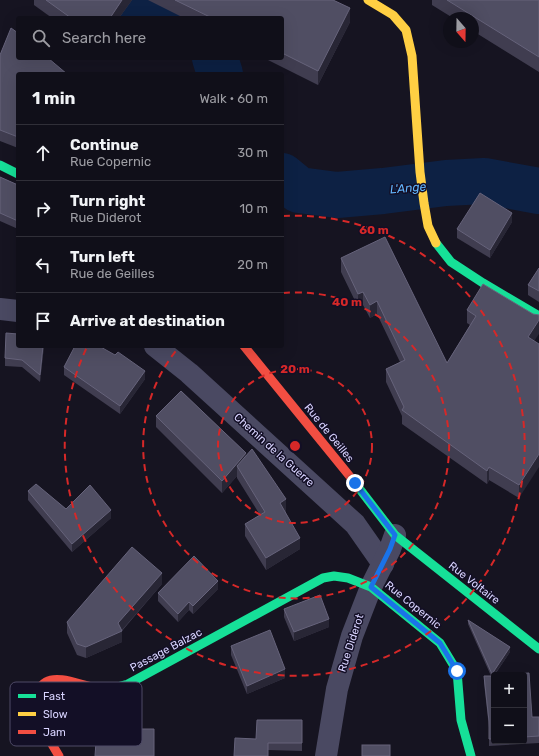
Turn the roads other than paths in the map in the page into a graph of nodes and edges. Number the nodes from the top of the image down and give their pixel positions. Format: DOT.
graph roads {
  1 [pos="368,0"];
  2 [pos="0,165"];
  3 [pos="16,173"];
  4 [pos="0,309"];
  5 [pos="16,310"];
  6 [pos="539,316"];
  7 [pos="158,348"];
  8 [pos="246,348"];
  9 [pos="395,535"];
  10 [pos="383,564"];
  11 [pos="371,587"];
  12 [pos="539,649"];
  13 [pos="46,682"];
  14 [pos="70,682"];
  15 [pos="132,682"];
  16 [pos="52,746"];
  17 [pos="59,756"];
  18 [pos="326,756"];
  19 [pos="471,756"];
  1 -- 6 [label="street"];
  2 -- 3 [label="street"];
  4 -- 5 [label="street"];
  7 -- 10 [label="street, Chemin de la Guerre"];
  8 -- 9 [label="street, Rue de Geilles"];
  9 -- 10 [label="street, Rue Diderot"];
  9 -- 12 [label="street, Rue Voltaire"];
  10 -- 11 [label="street, Rue Diderot"];
  11 -- 15 [label="street, Passage Balzac"];
  11 -- 18 [label="street, Rue Diderot"];
  11 -- 19 [label="street, Rue Copernic"];
  13 -- 14 [label="street, Passage Balzac"];
  16 -- 17 [label="street, Passage Balzac"];
}
